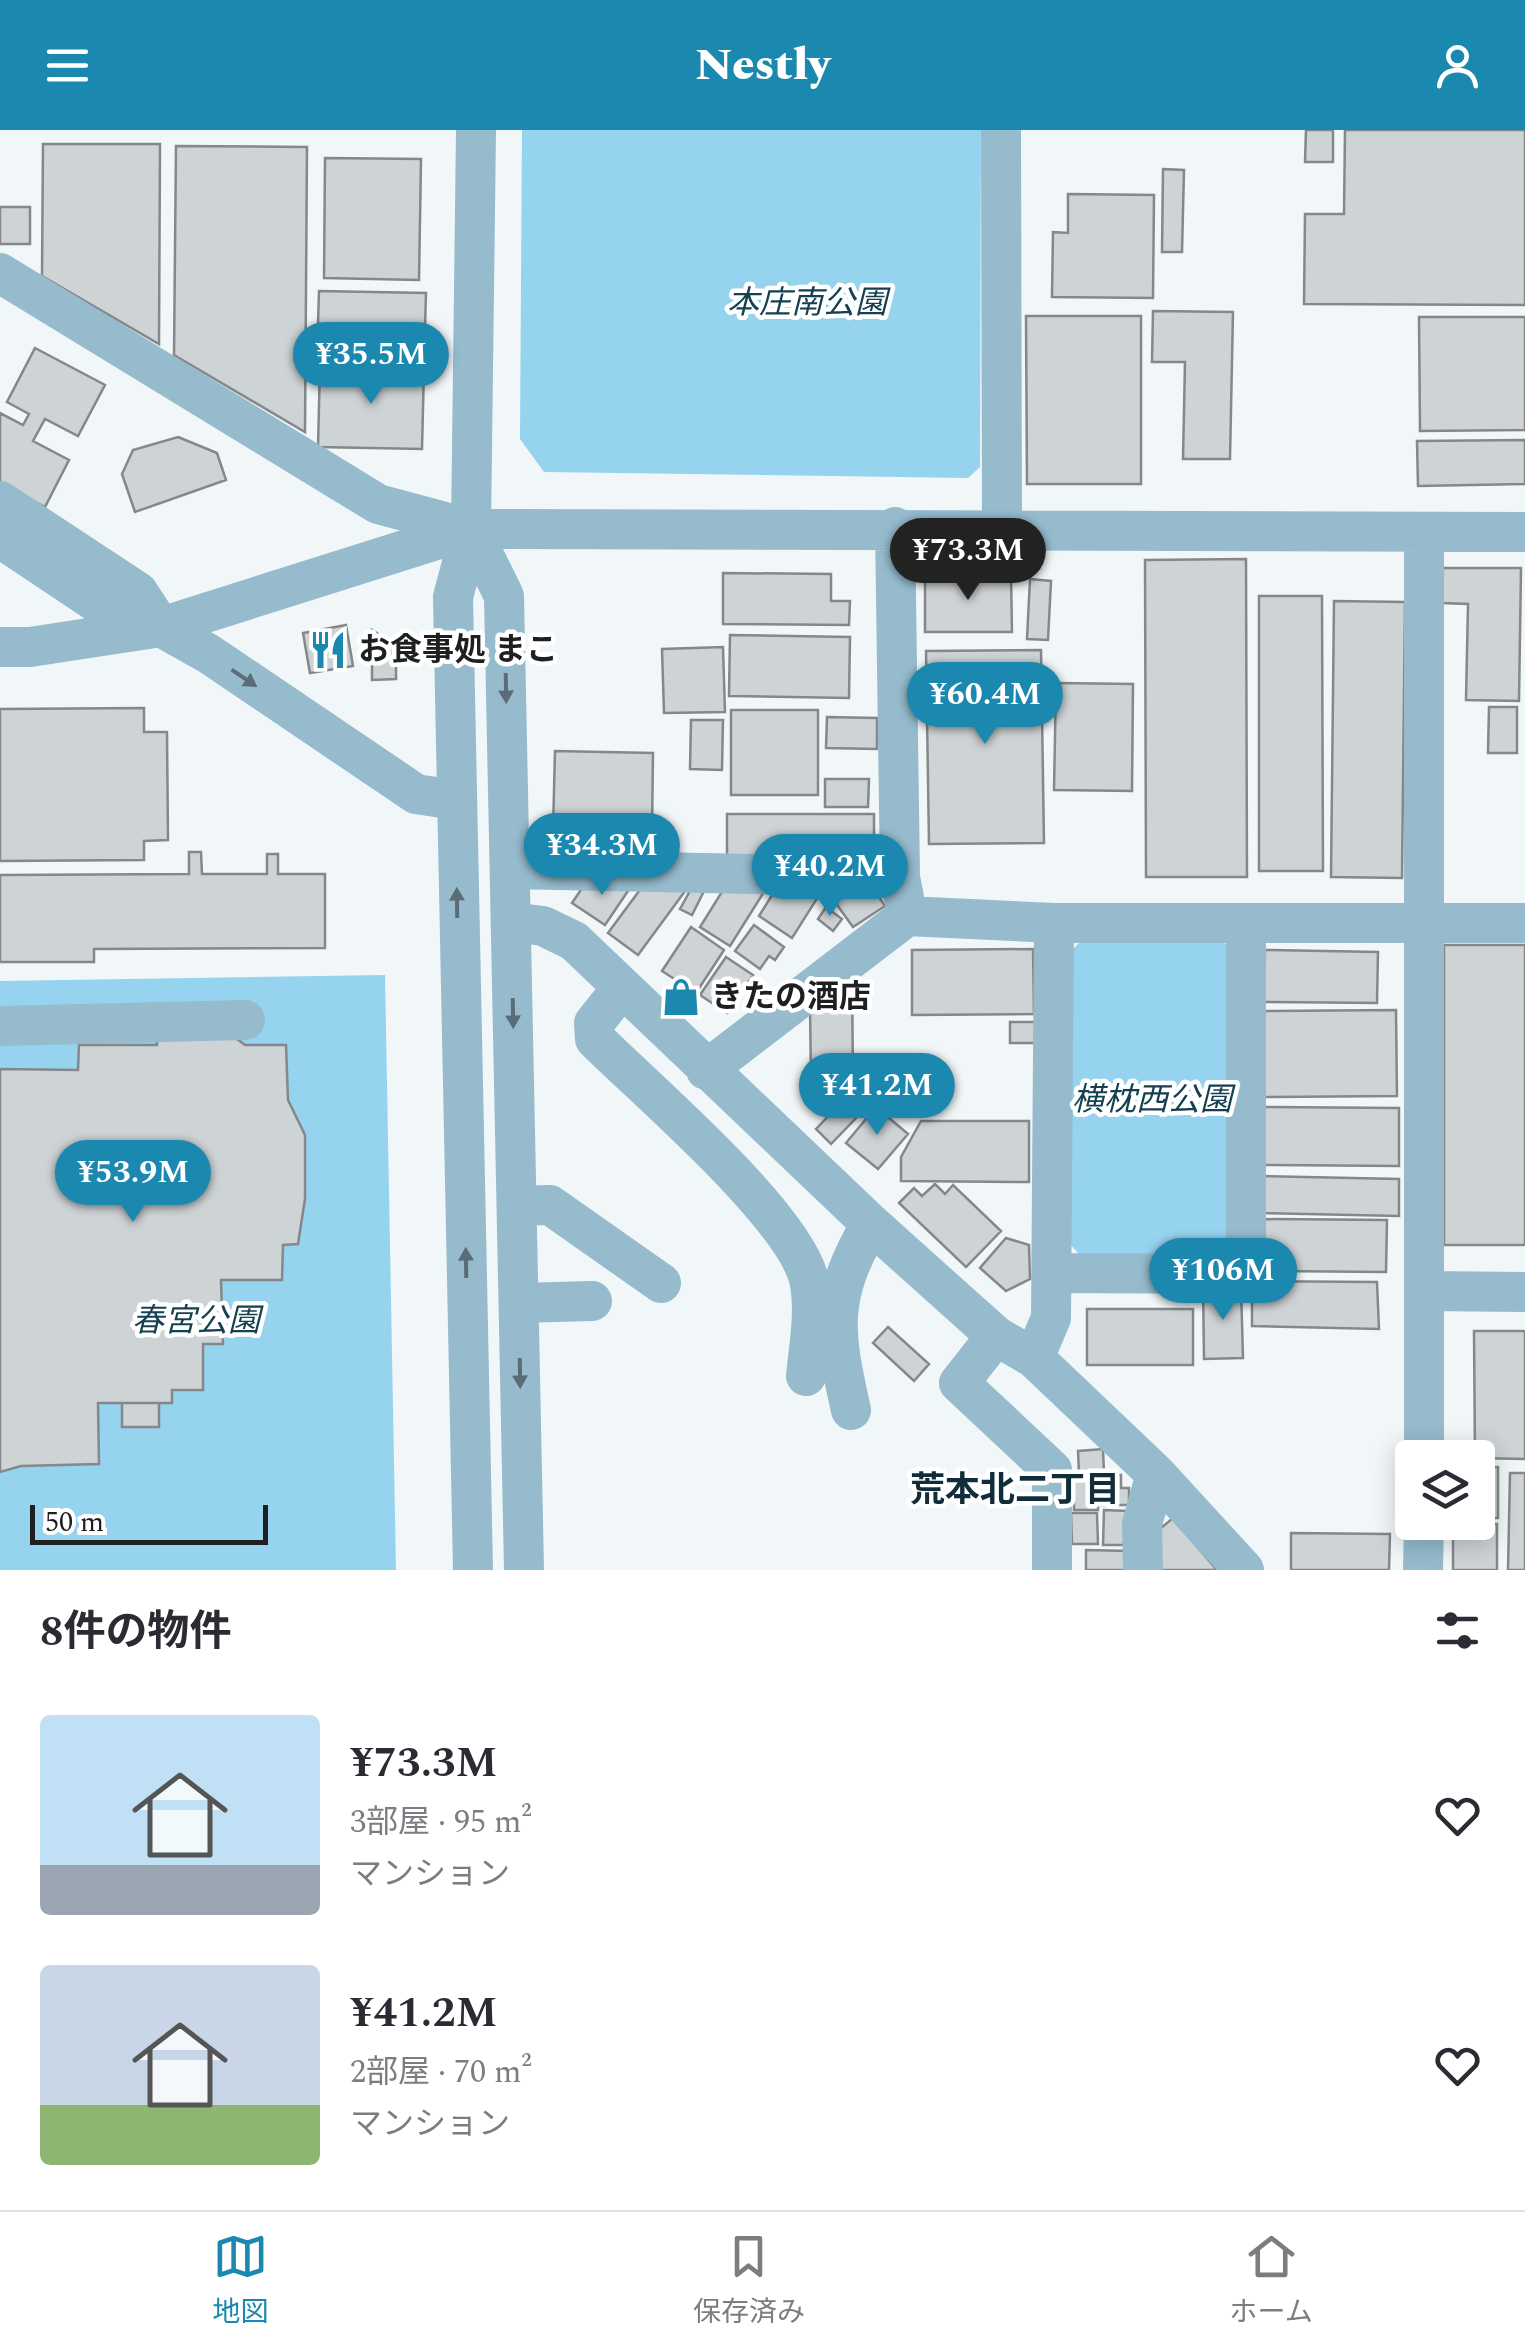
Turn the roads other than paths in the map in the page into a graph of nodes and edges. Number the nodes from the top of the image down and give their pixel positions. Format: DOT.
graph roads {
  1 [pos="476,130"];
  2 [pos="1000,130"];
  3 [pos="0,272"];
  4 [pos="0,501"];
  5 [pos="894,527"];
  6 [pos="1002,527"];
  7 [pos="471,529"];
  8 [pos="1525,532"];
  9 [pos="1424,533"];
  10 [pos="0,538"];
  11 [pos="161,628"];
  12 [pos="0,647"];
  13 [pos="455,800"];
  14 [pos="510,870"];
  15 [pos="904,896"];
  16 [pos="511,922"];
  17 [pos="1425,922"];
  18 [pos="1054,923"];
  19 [pos="1525,923"];
  20 [pos="1246,924"];
  21 [pos="622,988"];
  22 [pos="245,1020"];
  23 [pos="0,1026"];
  24 [pos="706,1070"];
  25 [pos="516,1206"];
  26 [pos="871,1224"];
  27 [pos="1053,1273"];
  28 [pos="661,1283"];
  29 [pos="1425,1291"];
  30 [pos="1525,1292"];
  31 [pos="592,1301"];
  32 [pos="519,1303"];
  33 [pos="996,1336"];
  34 [pos="1034,1358"];
  35 [pos="806,1376"];
  36 [pos="851,1410"];
  37 [pos="1424,1440"];
  38 [pos="1156,1474"];
  39 [pos="1424,1540"];
  40 [pos="473,1570"];
  41 [pos="524,1570"];
  42 [pos="1052,1570"];
  43 [pos="1143,1570"];
  44 [pos="1244,1570"];
  45 [pos="1424,1570"];
  1 -- 7 [label="street"];
  2 -- 6 [label="street"];
  3 -- 7 [label="street"];
  4 -- 11 [label="street"];
  5 -- 6 [label="street"];
  5 -- 7 [label="street"];
  5 -- 15 [label="street"];
  6 -- 9 [label="street"];
  7 -- 11 [label="street"];
  7 -- 13 [label="street"];
  7 -- 14 [label="street, one-way"];
  8 -- 9 [label="street"];
  9 -- 17 [label="street"];
  10 -- 11 [label="street"];
  11 -- 12 [label="street"];
  11 -- 13 [label="street, one-way"];
  40 -- 13 [label="street, one-way"];
  14 -- 15 [label="street"];
  14 -- 16 [label="street"];
  15 -- 18 [label="street"];
  15 -- 24 [label="street"];
  16 -- 21 [label="street"];
  16 -- 25 [label="street, one-way"];
  17 -- 19 [label="street"];
  17 -- 20 [label="street"];
  17 -- 29 [label="street"];
  18 -- 20 [label="street"];
  18 -- 27 [label="street"];
  20 -- 27 [label="street"];
  21 -- 24 [label="street"];
  21 -- 35 [label="street"];
  22 -- 23 [label="street"];
  24 -- 26 [label="street"];
  25 -- 28 [label="street"];
  25 -- 32 [label="street"];
  26 -- 33 [label="street"];
  26 -- 36 [label="street"];
  27 -- 34 [label="street"];
  29 -- 30 [label="street"];
  29 -- 37 [label="street"];
  31 -- 32 [label="street"];
  32 -- 41 [label="street, one-way"];
  33 -- 34 [label="street"];
  33 -- 42 [label="street"];
  34 -- 38 [label="street"];
  38 -- 43 [label="street"];
  38 -- 44 [label="street"];
  39 -- 45 [label="street"];
}
